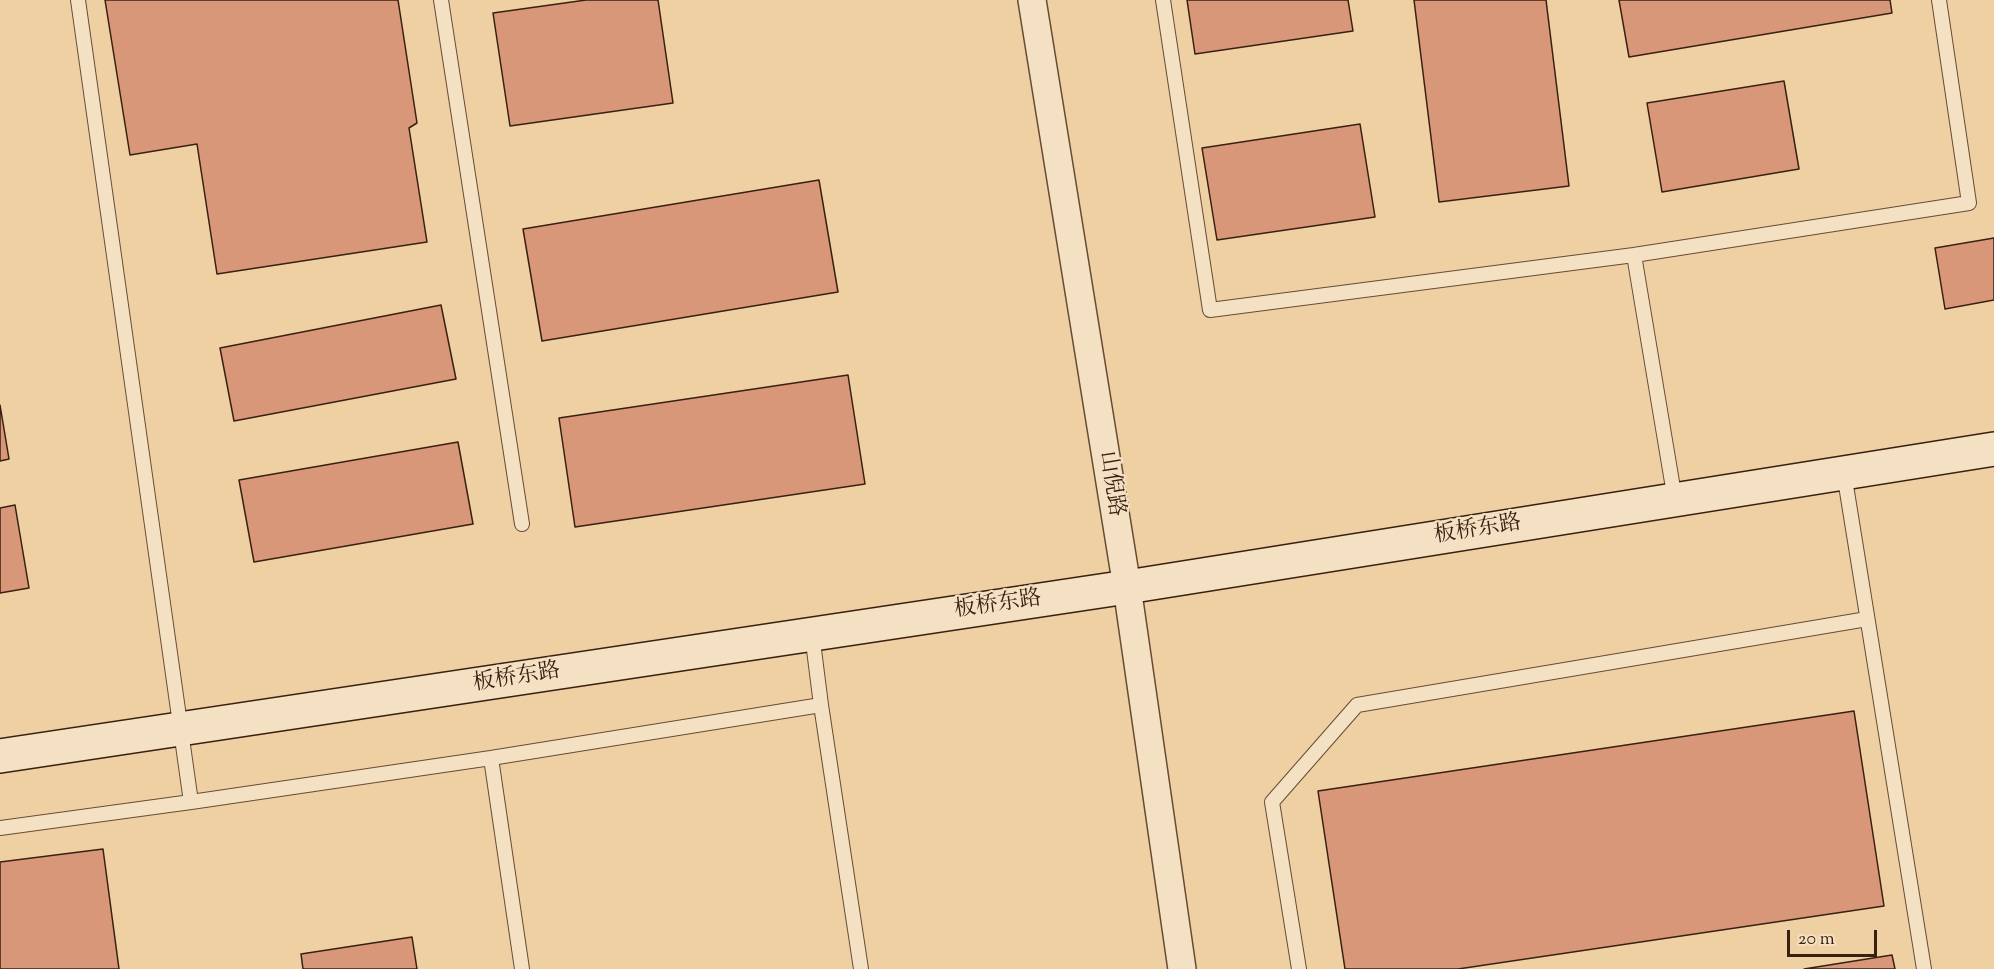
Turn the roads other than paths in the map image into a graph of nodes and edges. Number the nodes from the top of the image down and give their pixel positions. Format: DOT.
graph roads {
  1 [pos="78,0"];
  2 [pos="441,0"];
  3 [pos="1032,0"];
  4 [pos="1163,0"];
  5 [pos="1939,0"];
  6 [pos="1634,255"];
  7 [pos="1994,449"];
  8 [pos="1844,473"];
  9 [pos="1675,500"];
  10 [pos="522,525"];
  11 [pos="1127,587"];
  12 [pos="1868,619"];
  13 [pos="812,634"];
  14 [pos="821,705"];
  15 [pos="182,729"];
  16 [pos="0,756"];
  17 [pos="491,758"];
  18 [pos="191,802"];
  19 [pos="0,828"];
  20 [pos="522,969"];
  21 [pos="861,969"];
  22 [pos="1182,969"];
  23 [pos="1299,969"];
  24 [pos="1924,969"];
  1 -- 15 [label="lane"];
  2 -- 10 [label="lane"];
  3 -- 11 [label="street, 山倪路"];
  4 -- 6 [label="lane"];
  5 -- 6 [label="lane"];
  6 -- 9 [label="lane"];
  7 -- 8 [label="street, 板桥东路"];
  8 -- 9 [label="street, 板桥东路"];
  8 -- 12 [label="lane"];
  9 -- 11 [label="street, 板桥东路"];
  11 -- 13 [label="street, 板桥东路"];
  11 -- 22 [label="street, 山倪路"];
  12 -- 23 [label="lane"];
  12 -- 24 [label="lane"];
  13 -- 14 [label="lane"];
  13 -- 15 [label="street, 板桥东路"];
  14 -- 17 [label="lane"];
  14 -- 21 [label="lane"];
  15 -- 16 [label="street, 板桥东路"];
  15 -- 18 [label="lane"];
  17 -- 18 [label="lane"];
  17 -- 20 [label="lane"];
  18 -- 19 [label="lane"];
}
